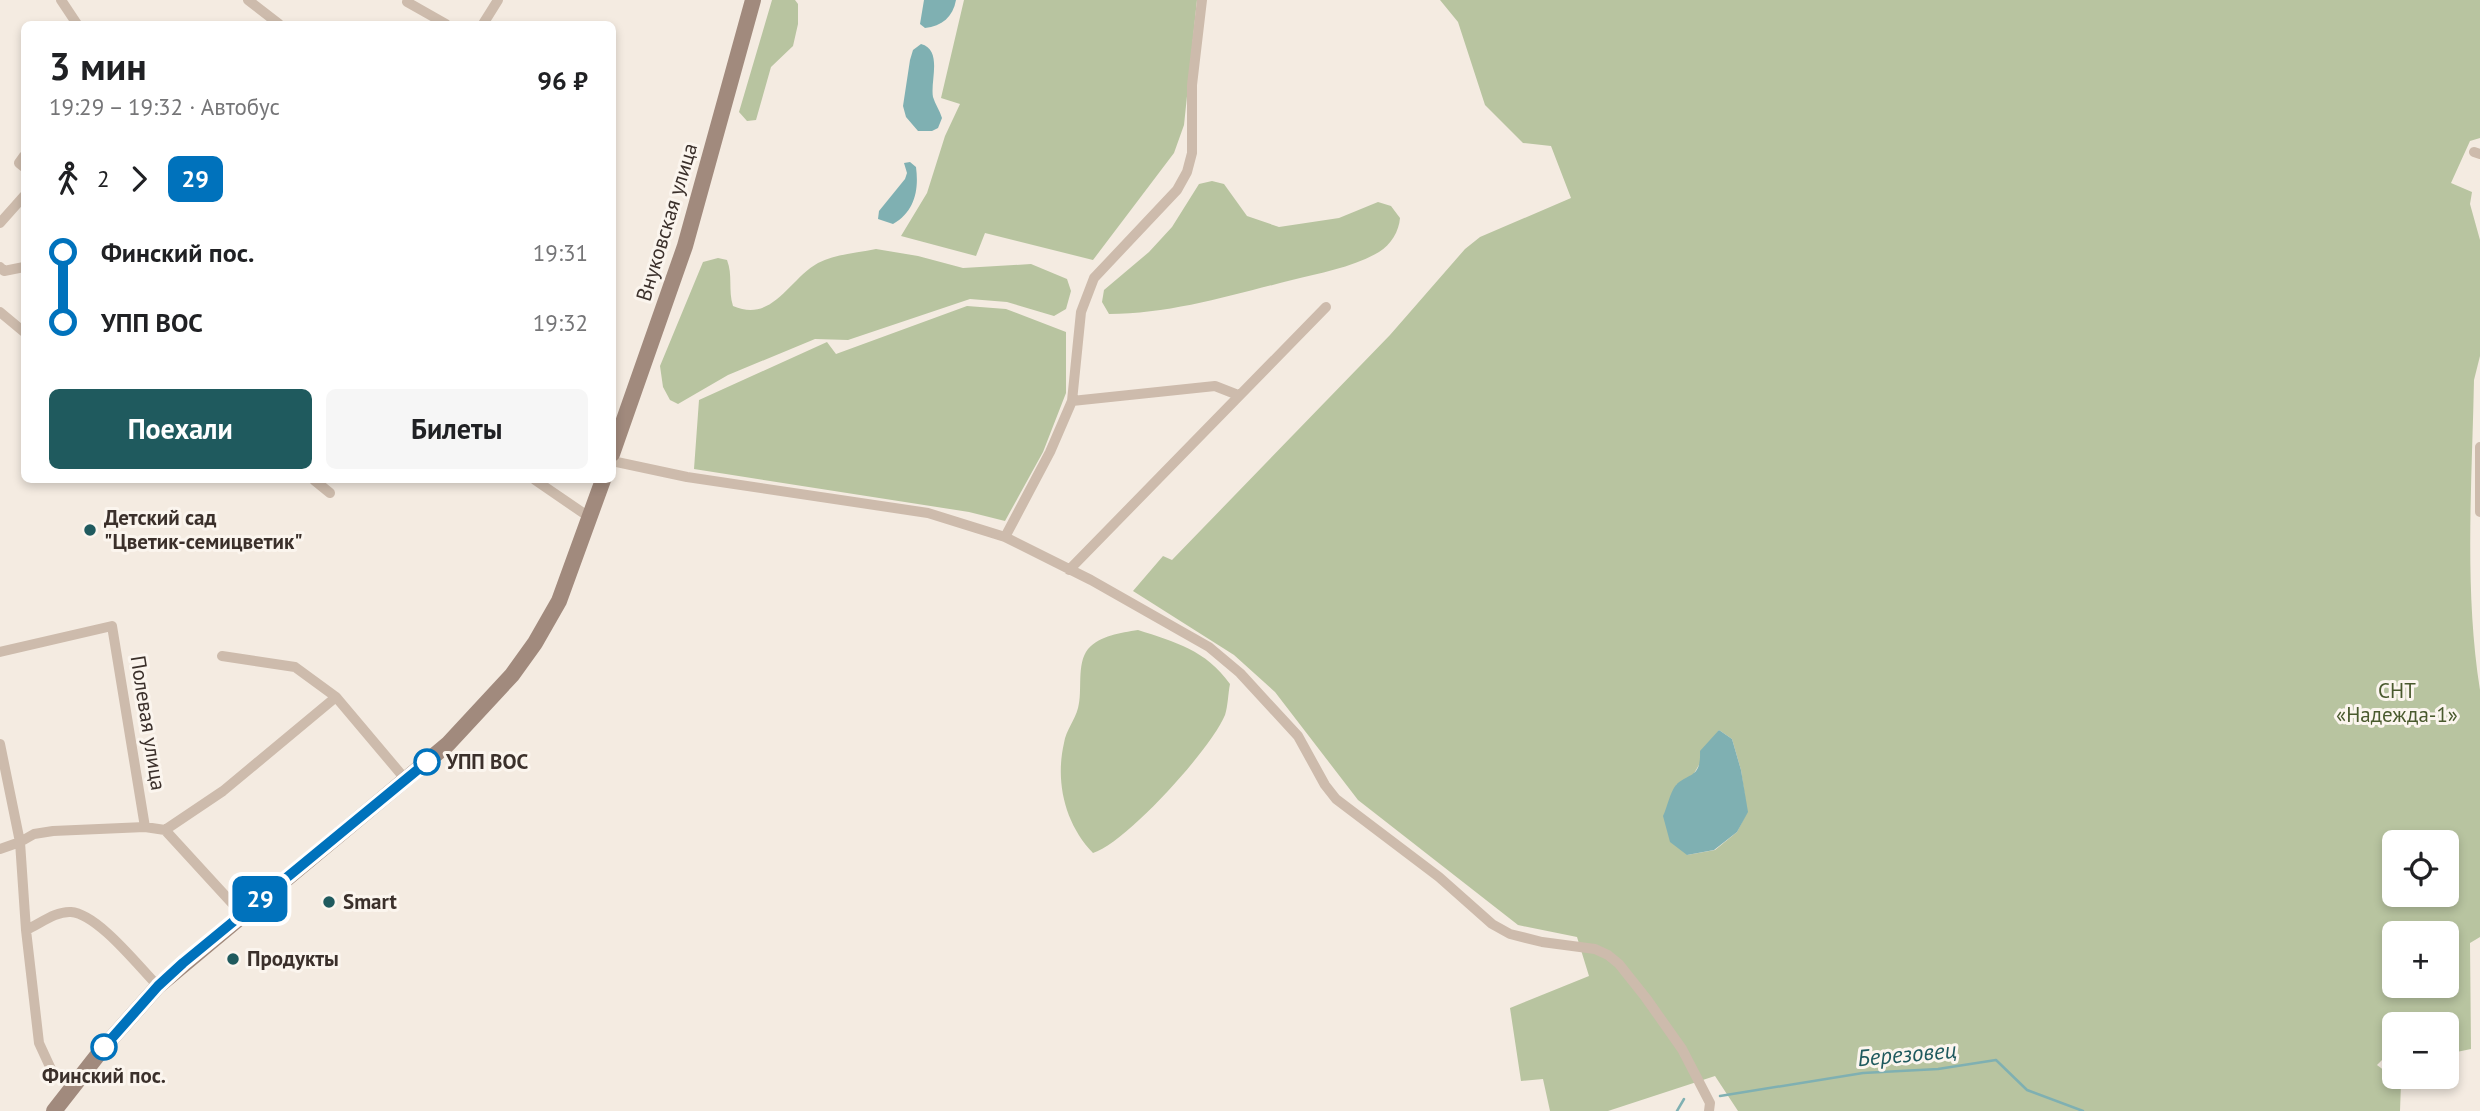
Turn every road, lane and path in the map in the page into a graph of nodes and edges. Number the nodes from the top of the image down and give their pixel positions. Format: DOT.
graph roads {
  1 [pos="61,0"];
  2 [pos="248,0"];
  3 [pos="498,0"];
  4 [pos="753,0"];
  5 [pos="1202,0"];
  6 [pos="407,2"];
  7 [pos="75,21"];
  8 [pos="275,21"];
  9 [pos="441,21"];
  10 [pos="485,21"];
  11 [pos="21,199"];
  12 [pos="0,223"];
  13 [pos="0,268"];
  14 [pos="21,268"];
  15 [pos="1326,307"];
  16 [pos="0,312"];
  17 [pos="21,330"];
  18 [pos="1238,395"];
  19 [pos="1072,401"];
  20 [pos="616,443"];
  21 [pos="2480,447"];
  22 [pos="616,462"];
  23 [pos="318,483"];
  24 [pos="539,483"];
  25 [pos="602,483"];
  26 [pos="330,493"];
  27 [pos="2480,512"];
  28 [pos="589,517"];
  29 [pos="1005,537"];
  30 [pos="1069,570"];
  31 [pos="0,652"];
  32 [pos="222,656"];
  33 [pos="336,697"];
  34 [pos="0,744"];
  35 [pos="406,780"];
  36 [pos="145,827"];
  37 [pos="165,830"];
  38 [pos="20,842"];
  39 [pos="0,849"];
  40 [pos="242,914"];
  41 [pos="26,930"];
  42 [pos="158,986"];
  43 [pos="72,1086"];
  44 [pos="54,1111"];
  45 [pos="1709,1111"];
  1 -- 7 [label="street"];
  2 -- 8 [label="street"];
  3 -- 10 [label="street"];
  4 -- 20 [label="main road, Внуковская улица"];
  5 -- 19 [label="street"];
  6 -- 9 [label="street"];
  11 -- 12 [label="street"];
  13 -- 14 [label="street"];
  15 -- 18 [label="street"];
  16 -- 17 [label="street"];
  18 -- 19 [label="street"];
  18 -- 30 [label="street"];
  19 -- 29 [label="street"];
  21 -- 27 [label="street"];
  22 -- 29 [label="street"];
  23 -- 26 [label="street"];
  24 -- 28 [label="street"];
  25 -- 28 [label="main road"];
  28 -- 35 [label="main road"];
  29 -- 30 [label="street"];
  30 -- 45 [label="street"];
  31 -- 36 [label="street, Полевая улица"];
  32 -- 33 [label="street"];
  33 -- 35 [label="street"];
  33 -- 37 [label="street"];
  34 -- 38 [label="street"];
  35 -- 40 [label="main road"];
  36 -- 37 [label="street"];
  36 -- 38 [label="street"];
  37 -- 40 [label="street"];
  38 -- 39 [label="street"];
  38 -- 41 [label="street"];
  40 -- 42 [label="main road"];
  41 -- 42 [label="street"];
  41 -- 43 [label="street"];
  42 -- 43 [label="main road"];
  43 -- 44 [label="main road"];
}
